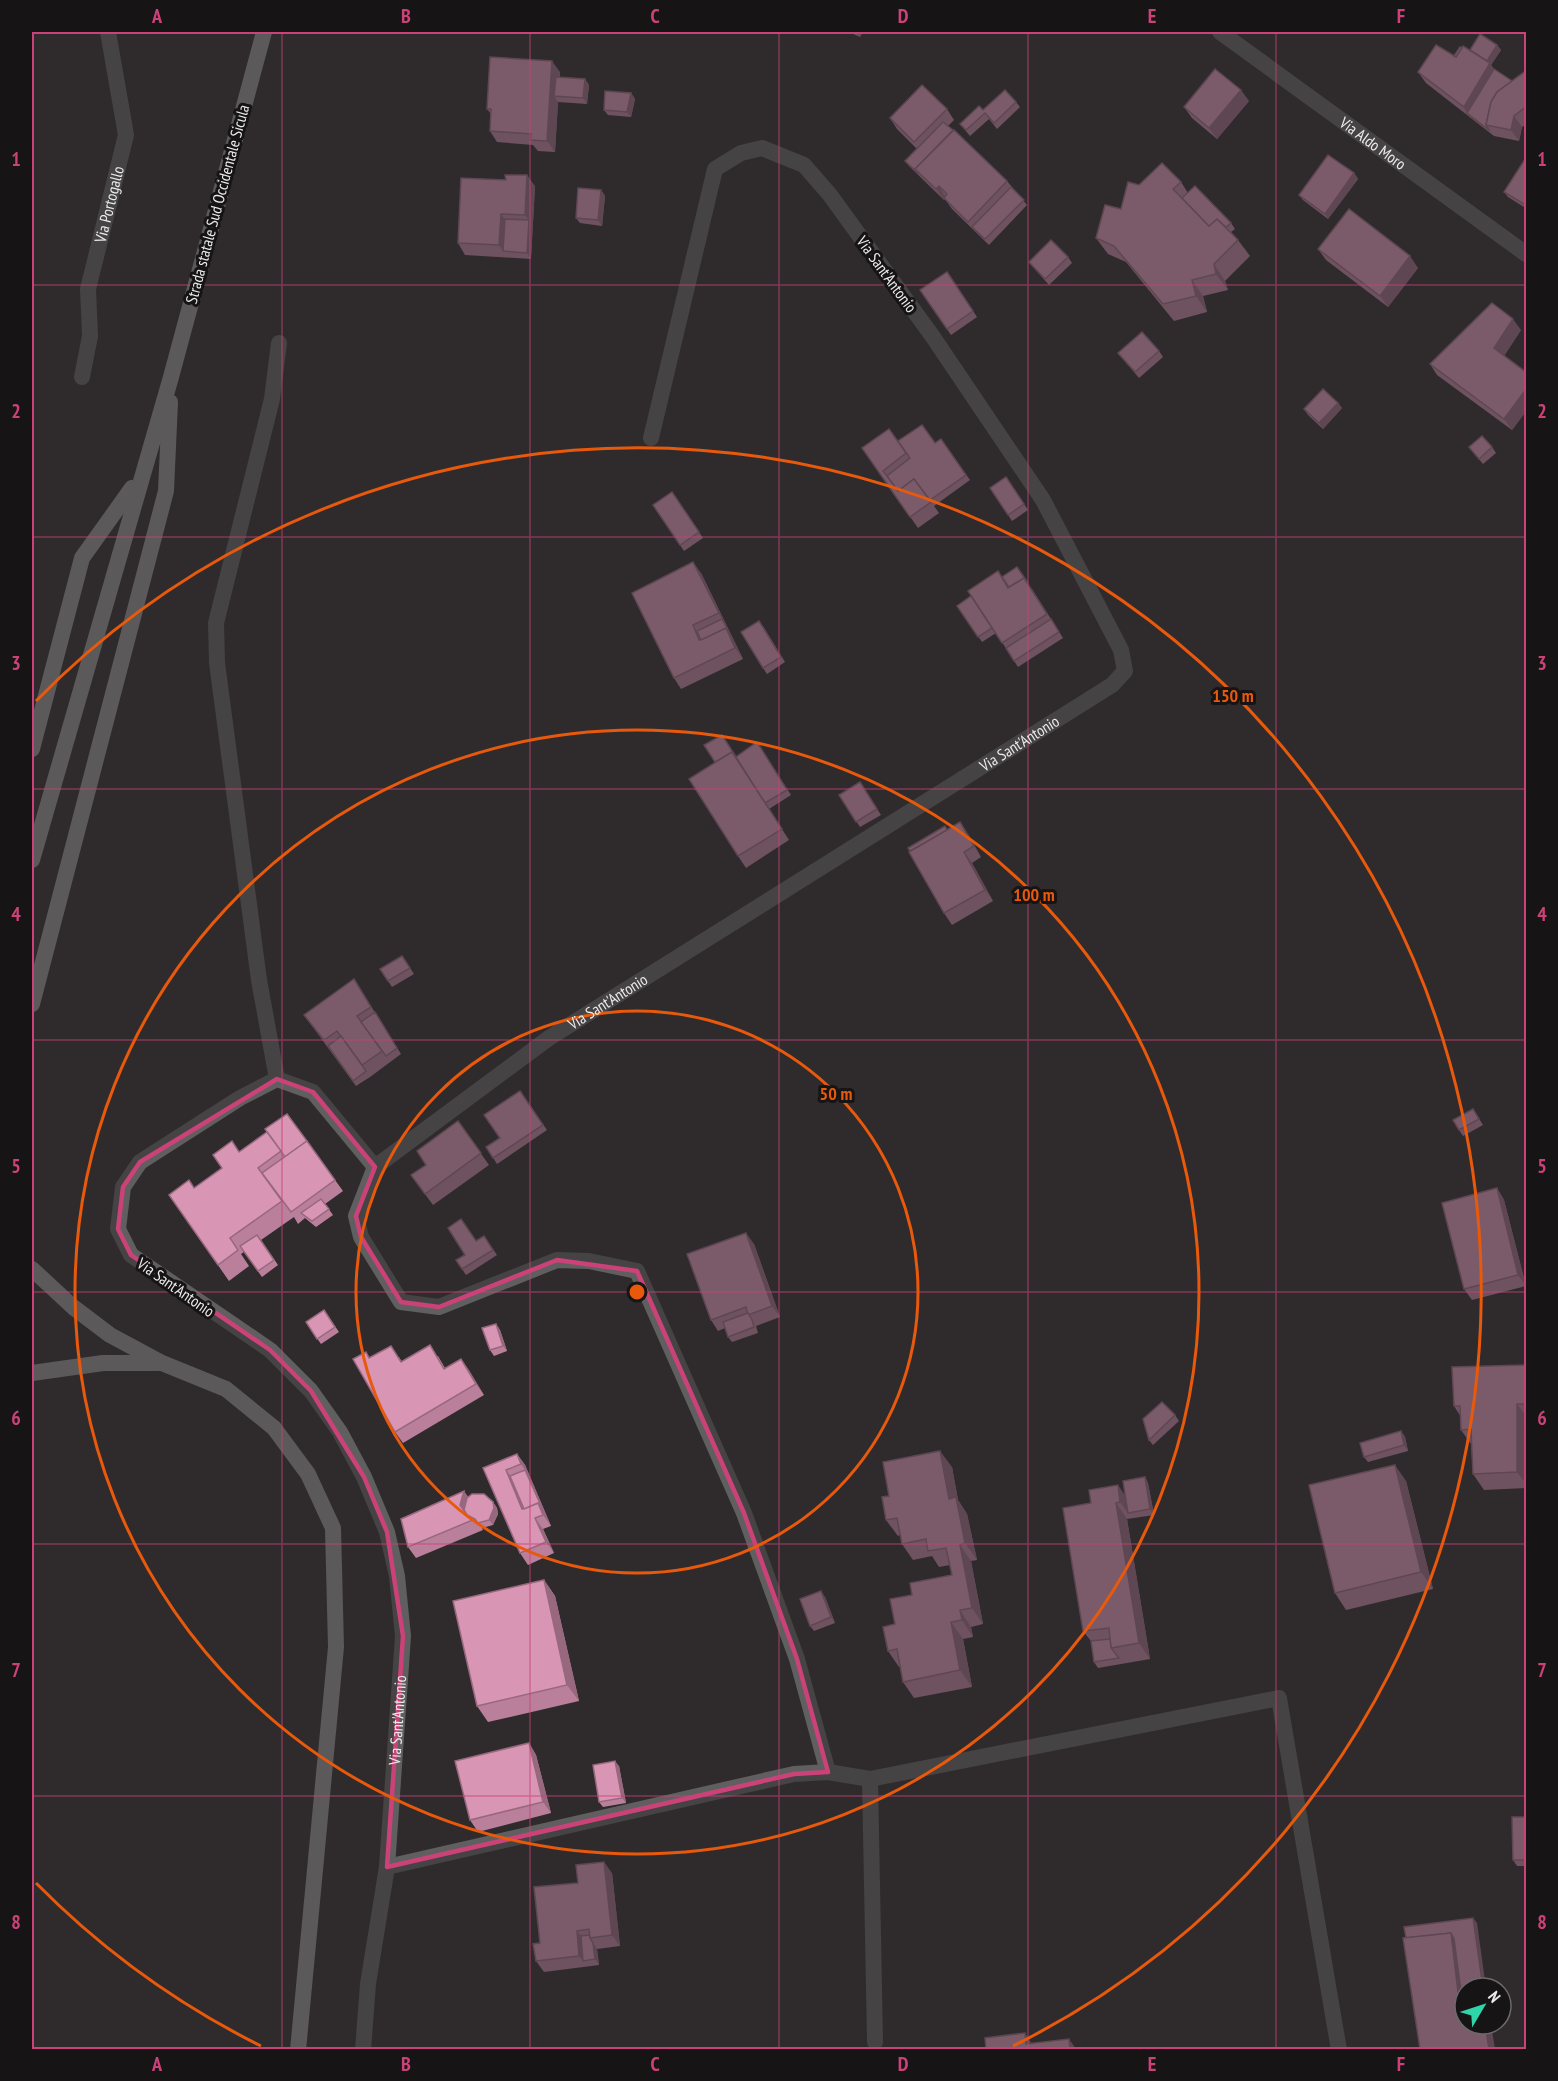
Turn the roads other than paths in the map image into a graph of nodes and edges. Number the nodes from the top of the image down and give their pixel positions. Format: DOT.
graph roads {
  1 [pos="108,32"];
  2 [pos="264,32"];
  3 [pos="1220,32"];
  4 [pos="1527,254"];
  5 [pos="279,343"];
  6 [pos="82,377"];
  7 [pos="171,377"];
  8 [pos="651,438"];
  9 [pos="140,478"];
  10 [pos="32,749"];
  11 [pos="32,860"];
  12 [pos="32,1004"];
  13 [pos="277,1079"];
  14 [pos="375,1167"];
  15 [pos="32,1269"];
  16 [pos="162,1363"];
  17 [pos="32,1373"];
  18 [pos="828,1772"];
  19 [pos="870,1779"];
  20 [pos="387,1867"];
  21 [pos="875,2042"];
  22 [pos="295,2046"];
  23 [pos="363,2049"];
  24 [pos="1339,2049"];
  1 -- 6 [label="street, Via Portogallo"];
  2 -- 7 [label="main road, Strada statale Sud Occidentale Sicula"];
  3 -- 4 [label="street, Via Aldo Moro"];
  5 -- 13 [label="street"];
  7 -- 9 [label="main road"];
  7 -- 12 [label="main road"];
  8 -- 14 [label="street, Via Sant'Antonio"];
  9 -- 10 [label="main road"];
  9 -- 11 [label="main road"];
  13 -- 14 [label="street"];
  13 -- 20 [label="street, Via Sant'Antonio"];
  14 -- 18 [label="street"];
  15 -- 16 [label="main road"];
  16 -- 17 [label="main road"];
  16 -- 22 [label="main road"];
  18 -- 19 [label="street"];
  18 -- 20 [label="street"];
  19 -- 21 [label="street"];
  19 -- 24 [label="street"];
  20 -- 23 [label="street, Via Sant'Antonio"];
}
